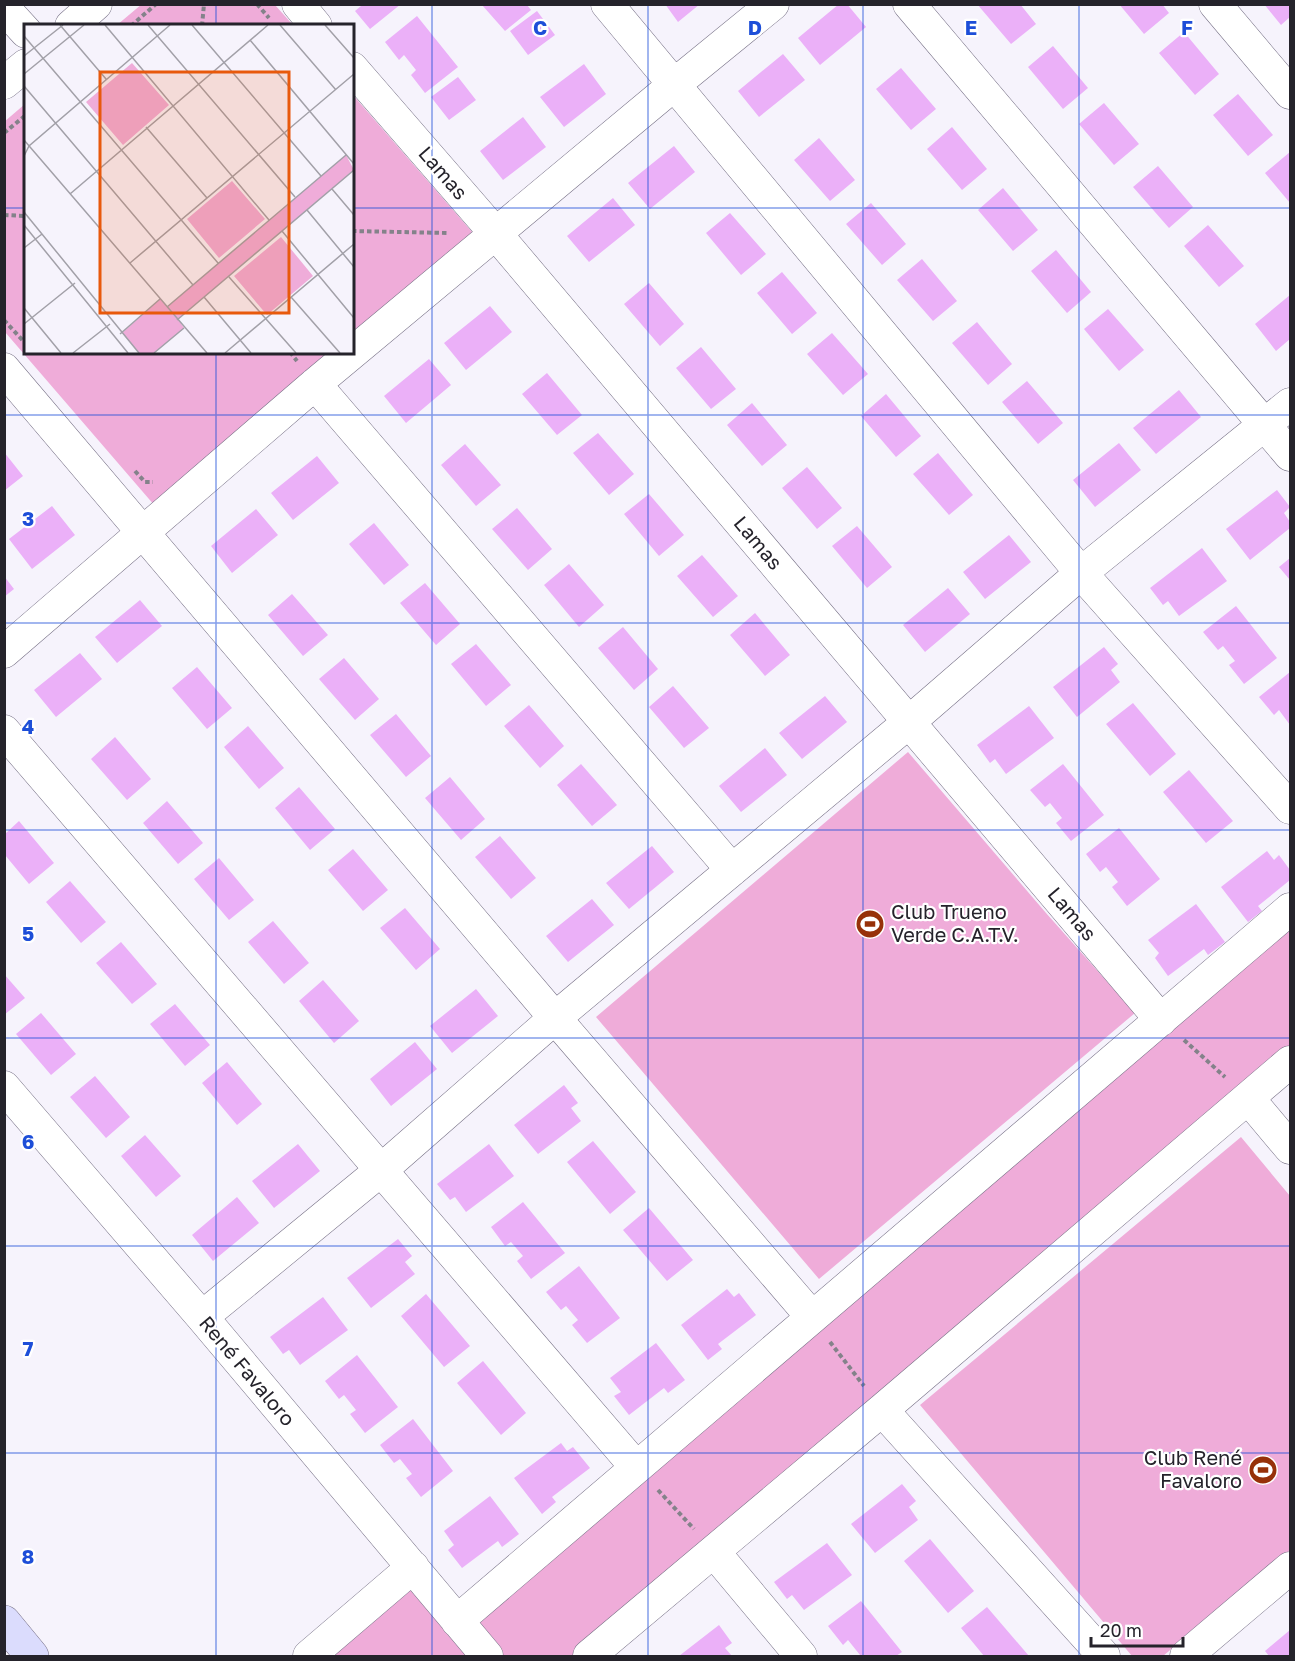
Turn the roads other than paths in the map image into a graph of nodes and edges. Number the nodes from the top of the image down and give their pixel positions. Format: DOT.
graph roads {
  1 [pos="96,4"];
  2 [pos="297,4"];
  3 [pos="607,4"];
  4 [pos="773,4"];
  5 [pos="909,4"];
  6 [pos="1215,4"];
  7 [pos="4,8"];
  8 [pos="73,24"];
  9 [pos="314,24"];
  10 [pos="24,30"];
  11 [pos="24,67"];
  12 [pos="354,70"];
  13 [pos="4,83"];
  14 [pos="675,84"];
  15 [pos="1290,93"];
  16 [pos="496,234"];
  17 [pos="354,352"];
  18 [pos="351,354"];
  19 [pos="4,369"];
  20 [pos="315,384"];
  21 [pos="1290,404"];
  22 [pos="1264,425"];
  23 [pos="1290,455"];
  24 [pos="144,533"];
  25 [pos="1081,573"];
  26 [pos="4,652"];
  27 [pos="909,722"];
  28 [pos="4,731"];
  29 [pos="1290,808"];
  30 [pos="732,870"];
  31 [pos="1290,909"];
  32 [pos="555,1018"];
  33 [pos="1161,1020"];
  34 [pos="1290,1062"];
  35 [pos="4,1087"];
  36 [pos="1248,1098"];
  37 [pos="1290,1148"];
  38 [pos="381,1171"];
  39 [pos="202,1317"];
  40 [pos="812,1317"];
  41 [pos="882,1410"];
  42 [pos="636,1467"];
  43 [pos="714,1552"];
  44 [pos="413,1567"];
  45 [pos="1290,1568"];
  46 [pos="457,1621"];
  47 [pos="4,1622"];
  48 [pos="32,1656"];
  49 [pos="309,1656"];
  50 [pos="487,1656"];
  51 [pos="590,1656"];
  52 [pos="801,1656"];
  53 [pos="1104,1656"];
  54 [pos="1186,1656"];
  1 -- 8 [label="street"];
  2 -- 9 [label="street"];
  3 -- 14 [label="street"];
  4 -- 14 [label="street"];
  5 -- 22 [label="street"];
  6 -- 15 [label="street"];
  7 -- 10 [label="street"];
  11 -- 13 [label="street"];
  12 -- 16 [label="street, Lamas"];
  14 -- 16 [label="street"];
  14 -- 25 [label="street"];
  16 -- 17 [label="street"];
  16 -- 27 [label="street, Lamas"];
  18 -- 20 [label="street"];
  19 -- 24 [label="street"];
  20 -- 24 [label="street"];
  20 -- 30 [label="street"];
  21 -- 22 [label="street"];
  22 -- 23 [label="street"];
  22 -- 25 [label="street"];
  24 -- 26 [label="street"];
  24 -- 32 [label="street"];
  25 -- 27 [label="street"];
  25 -- 29 [label="street"];
  27 -- 30 [label="street"];
  27 -- 33 [label="street, Lamas"];
  28 -- 38 [label="street"];
  30 -- 32 [label="street"];
  31 -- 33 [label="street"];
  32 -- 38 [label="street"];
  32 -- 40 [label="street"];
  33 -- 40 [label="street"];
  34 -- 36 [label="street"];
  35 -- 39 [label="street, René Favaloro"];
  36 -- 37 [label="street"];
  36 -- 41 [label="street"];
  38 -- 39 [label="street"];
  38 -- 42 [label="street"];
  39 -- 44 [label="street, René Favaloro"];
  40 -- 42 [label="street"];
  41 -- 43 [label="street"];
  41 -- 53 [label="street"];
  42 -- 46 [label="street"];
  43 -- 51 [label="street"];
  43 -- 52 [label="street"];
  44 -- 46 [label="street, René Favaloro"];
  44 -- 49 [label="street"];
  45 -- 54 [label="street"];
  46 -- 50 [label="street, René Favaloro"];
  47 -- 48 [label="main road"];
}
